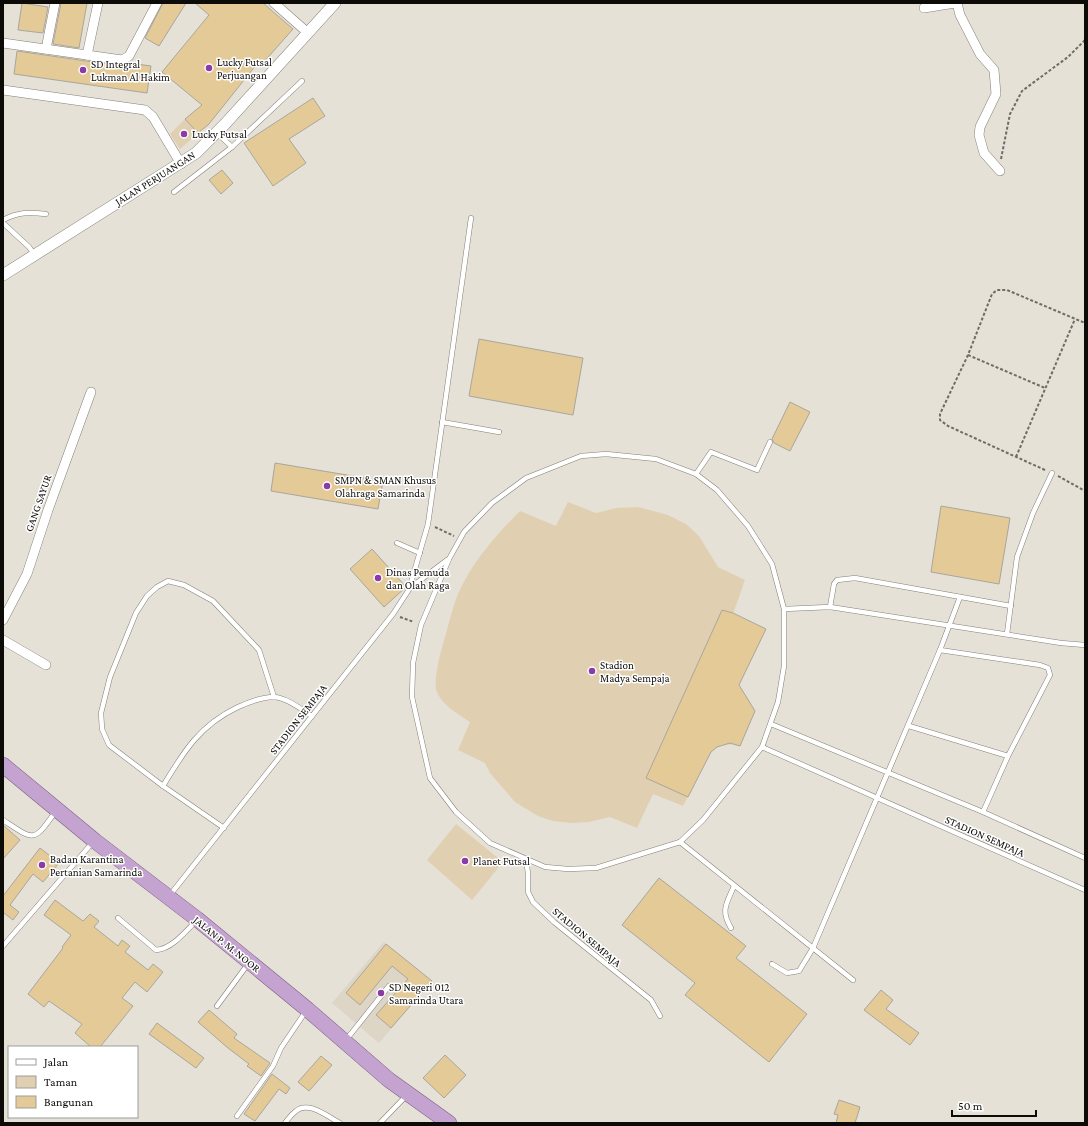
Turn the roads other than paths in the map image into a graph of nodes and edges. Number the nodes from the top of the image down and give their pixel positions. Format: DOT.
graph roads {
  1 [pos="55,3"];
  2 [pos="98,3"];
  3 [pos="157,3"];
  4 [pos="274,3"];
  5 [pos="336,3"];
  6 [pos="956,3"];
  7 [pos="924,8"];
  8 [pos="308,33"];
  9 [pos="3,44"];
  10 [pos="46,49"];
  11 [pos="87,55"];
  12 [pos="302,81"];
  13 [pos="3,90"];
  14 [pos="217,133"];
  15 [pos="232,147"];
  16 [pos="181,164"];
  17 [pos="1000,171"];
  18 [pos="174,192"];
  19 [pos="46,214"];
  20 [pos="471,218"];
  21 [pos="3,220"];
  22 [pos="3,223"];
  23 [pos="34,254"];
  24 [pos="7,272"];
  25 [pos="91,392"];
  26 [pos="442,422"];
  27 [pos="499,432"];
  28 [pos="770,442"];
  29 [pos="1052,473"];
  30 [pos="696,474"];
  31 [pos="397,543"];
  32 [pos="420,553"];
  33 [pos="449,559"];
  34 [pos="410,588"];
  35 [pos="960,597"];
  36 [pos="1011,606"];
  37 [pos="830,607"];
  38 [pos="784,609"];
  39 [pos="3,620"];
  40 [pos="949,626"];
  41 [pos="1007,634"];
  42 [pos="3,640"];
  43 [pos="1085,645"];
  44 [pos="940,650"];
  45 [pos="46,665"];
  46 [pos="274,697"];
  47 [pos="312,716"];
  48 [pos="771,724"];
  49 [pos="909,726"];
  50 [pos="762,747"];
  51 [pos="1008,756"];
  52 [pos="3,765"];
  53 [pos="887,774"];
  54 [pos="163,786"];
  55 [pos="877,798"];
  56 [pos="57,809"];
  57 [pos="983,812"];
  58 [pos="3,820"];
  59 [pos="224,828"];
  60 [pos="95,840"];
  61 [pos="680,842"];
  62 [pos="1085,858"];
  63 [pos="526,860"];
  64 [pos="734,886"];
  65 [pos="1085,890"];
  66 [pos="169,897"];
  67 [pos="118,918"];
  68 [pos="197,919"];
  69 [pos="731,928"];
  70 [pos="3,946"];
  71 [pos="813,948"];
  72 [pos="250,962"];
  73 [pos="772,964"];
  74 [pos="853,980"];
  75 [pos="389,986"];
  76 [pos="217,1006"];
  77 [pos="307,1009"];
  78 [pos="660,1016"];
  79 [pos="344,1042"];
  80 [pos="408,1093"];
  81 [pos="237,1116"];
  82 [pos="285,1123"];
  83 [pos="340,1123"];
  84 [pos="380,1123"];
  85 [pos="450,1123"];
  1 -- 10 [label="street"];
  2 -- 11 [label="street"];
  3 -- 11 [label="street"];
  4 -- 8 [label="street"];
  5 -- 8 [label="street, JALAN PERJUANGAN"];
  6 -- 7 [label="street"];
  6 -- 17 [label="street"];
  8 -- 14 [label="street, JALAN PERJUANGAN"];
  9 -- 10 [label="street"];
  10 -- 11 [label="street"];
  12 -- 15 [label="lane"];
  13 -- 16 [label="street"];
  14 -- 15 [label="lane"];
  14 -- 16 [label="street, JALAN PERJUANGAN"];
  15 -- 18 [label="lane"];
  16 -- 23 [label="street, JALAN PERJUANGAN"];
  19 -- 21 [label="lane"];
  20 -- 26 [label="lane"];
  22 -- 23 [label="lane"];
  23 -- 24 [label="street, JALAN PERJUANGAN"];
  25 -- 39 [label="street, GANG SAYUR"];
  26 -- 27 [label="lane"];
  26 -- 32 [label="lane"];
  28 -- 30 [label="lane"];
  29 -- 36 [label="lane"];
  30 -- 33 [label="lane, STADION SEMPAJA"];
  30 -- 38 [label="lane, STADION SEMPAJA"];
  31 -- 32 [label="lane"];
  32 -- 34 [label="lane"];
  33 -- 34 [label="lane, STADION SEMPAJA"];
  33 -- 63 [label="lane, STADION SEMPAJA"];
  34 -- 47 [label="lane, STADION SEMPAJA"];
  35 -- 36 [label="lane"];
  35 -- 37 [label="lane"];
  35 -- 40 [label="lane"];
  36 -- 41 [label="lane"];
  37 -- 38 [label="lane"];
  37 -- 40 [label="lane"];
  38 -- 48 [label="lane, STADION SEMPAJA"];
  40 -- 41 [label="lane"];
  40 -- 44 [label="lane"];
  41 -- 43 [label="lane"];
  42 -- 45 [label="street"];
  44 -- 49 [label="lane"];
  44 -- 51 [label="lane, STADION SEMPAJA"];
  46 -- 47 [label="lane"];
  46 -- 54 [label="lane"];
  46 -- 54 [label="lane"];
  47 -- 59 [label="lane, STADION SEMPAJA"];
  48 -- 50 [label="lane, STADION SEMPAJA"];
  48 -- 53 [label="lane, STADION SEMPAJA"];
  49 -- 51 [label="lane"];
  49 -- 53 [label="lane"];
  50 -- 55 [label="lane, STADION SEMPAJA"];
  50 -- 61 [label="lane, STADION SEMPAJA"];
  51 -- 57 [label="lane, STADION SEMPAJA"];
  52 -- 56 [label="highway, JALAN P. M. NOOR"];
  53 -- 55 [label="lane"];
  53 -- 57 [label="lane, STADION SEMPAJA"];
  54 -- 59 [label="lane"];
  55 -- 65 [label="lane, STADION SEMPAJA"];
  55 -- 71 [label="lane"];
  56 -- 58 [label="lane"];
  56 -- 60 [label="highway, JALAN P. M. NOOR"];
  57 -- 62 [label="lane, STADION SEMPAJA"];
  59 -- 66 [label="lane, STADION SEMPAJA"];
  60 -- 66 [label="highway, JALAN P. M. NOOR"];
  60 -- 70 [label="lane"];
  61 -- 63 [label="lane, STADION SEMPAJA"];
  61 -- 64 [label="lane"];
  63 -- 78 [label="lane, STADION SEMPAJA"];
  64 -- 69 [label="lane"];
  64 -- 71 [label="lane"];
  66 -- 68 [label="highway, JALAN P. M. NOOR"];
  67 -- 68 [label="lane"];
  68 -- 72 [label="highway, JALAN P. M. NOOR"];
  71 -- 73 [label="lane"];
  71 -- 74 [label="lane"];
  72 -- 76 [label="lane"];
  72 -- 77 [label="highway, JALAN P. M. NOOR"];
  75 -- 79 [label="lane"];
  77 -- 79 [label="highway, JALAN P. M. NOOR"];
  77 -- 81 [label="lane"];
  79 -- 80 [label="highway, JALAN P. M. NOOR"];
  80 -- 84 [label="lane"];
  80 -- 85 [label="highway, JALAN P. M. NOOR"];
  82 -- 83 [label="lane"];
}
